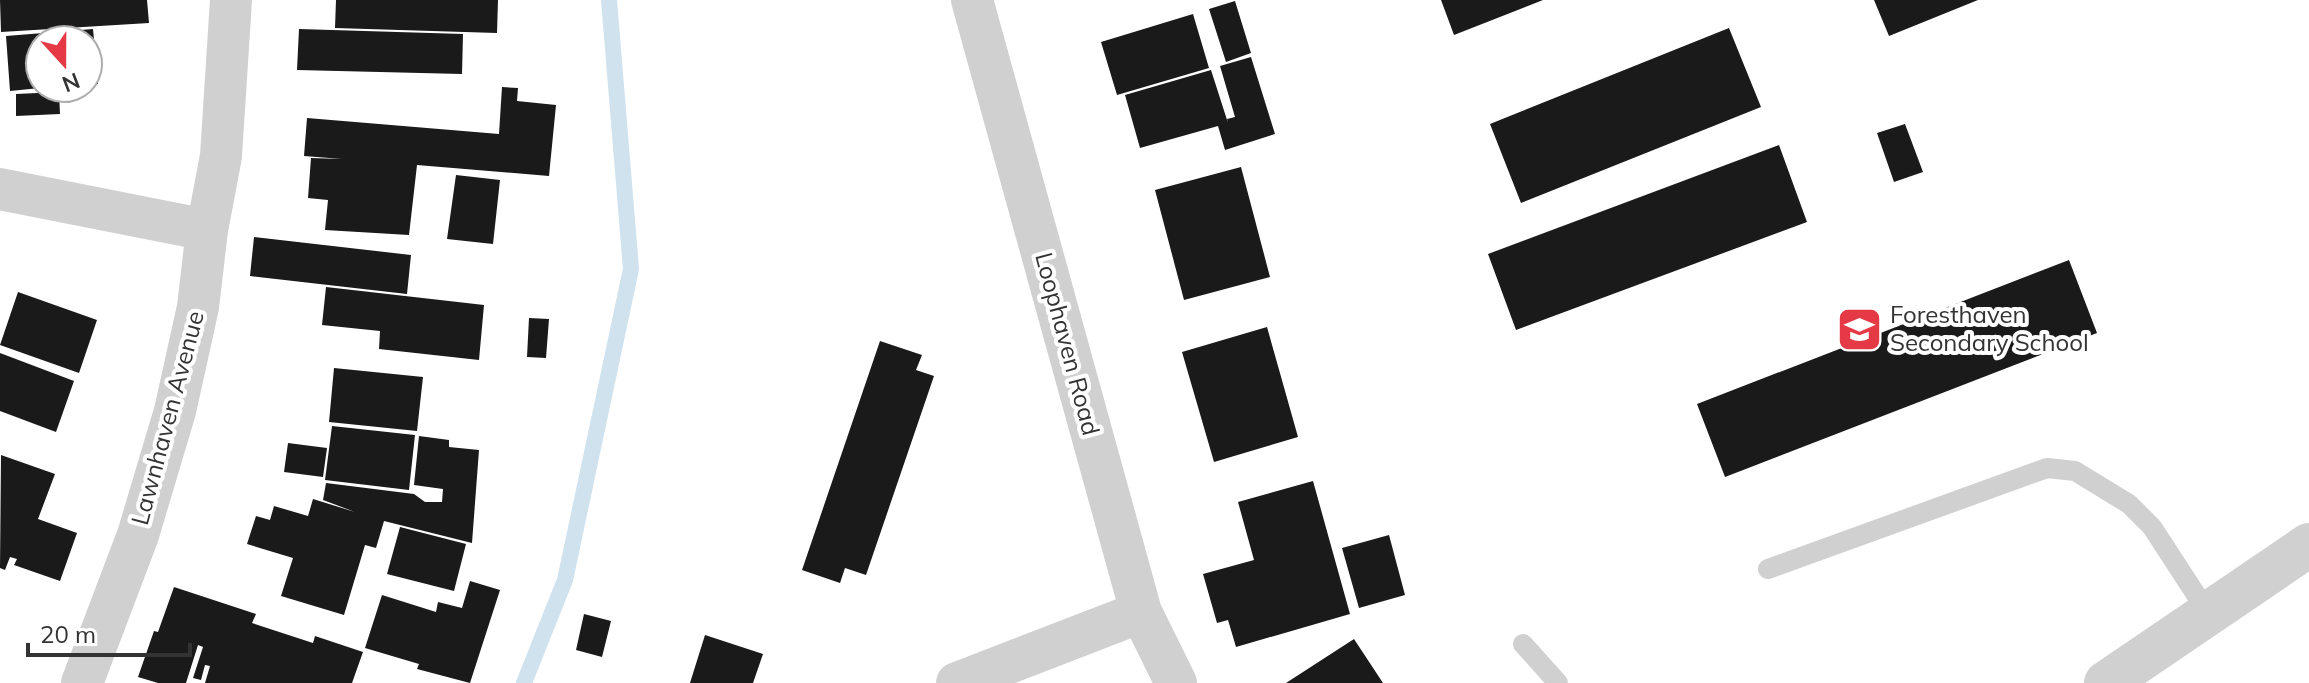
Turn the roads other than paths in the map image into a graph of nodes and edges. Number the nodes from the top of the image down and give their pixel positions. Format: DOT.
graph roads {
  1 [pos="231,0"];
  2 [pos="972,0"];
  3 [pos="0,189"];
  4 [pos="207,230"];
  5 [pos="2309,545"];
  6 [pos="1768,569"];
  7 [pos="1141,612"];
  8 [pos="2208,613"];
  9 [pos="1523,644"];
  10 [pos="82,683"];
  11 [pos="957,683"];
  12 [pos="1176,683"];
  13 [pos="1558,683"];
  14 [pos="2106,683"];
  1 -- 4 [label="street, Lawnhaven Avenue"];
  2 -- 7 [label="street, Loophaven Road"];
  3 -- 4 [label="street"];
  4 -- 10 [label="street, Lawnhaven Avenue"];
  5 -- 8 [label="street"];
  6 -- 8 [label="lane"];
  7 -- 11 [label="street"];
  7 -- 12 [label="street, Loophaven Road"];
  8 -- 14 [label="street"];
  9 -- 13 [label="lane"];
}
